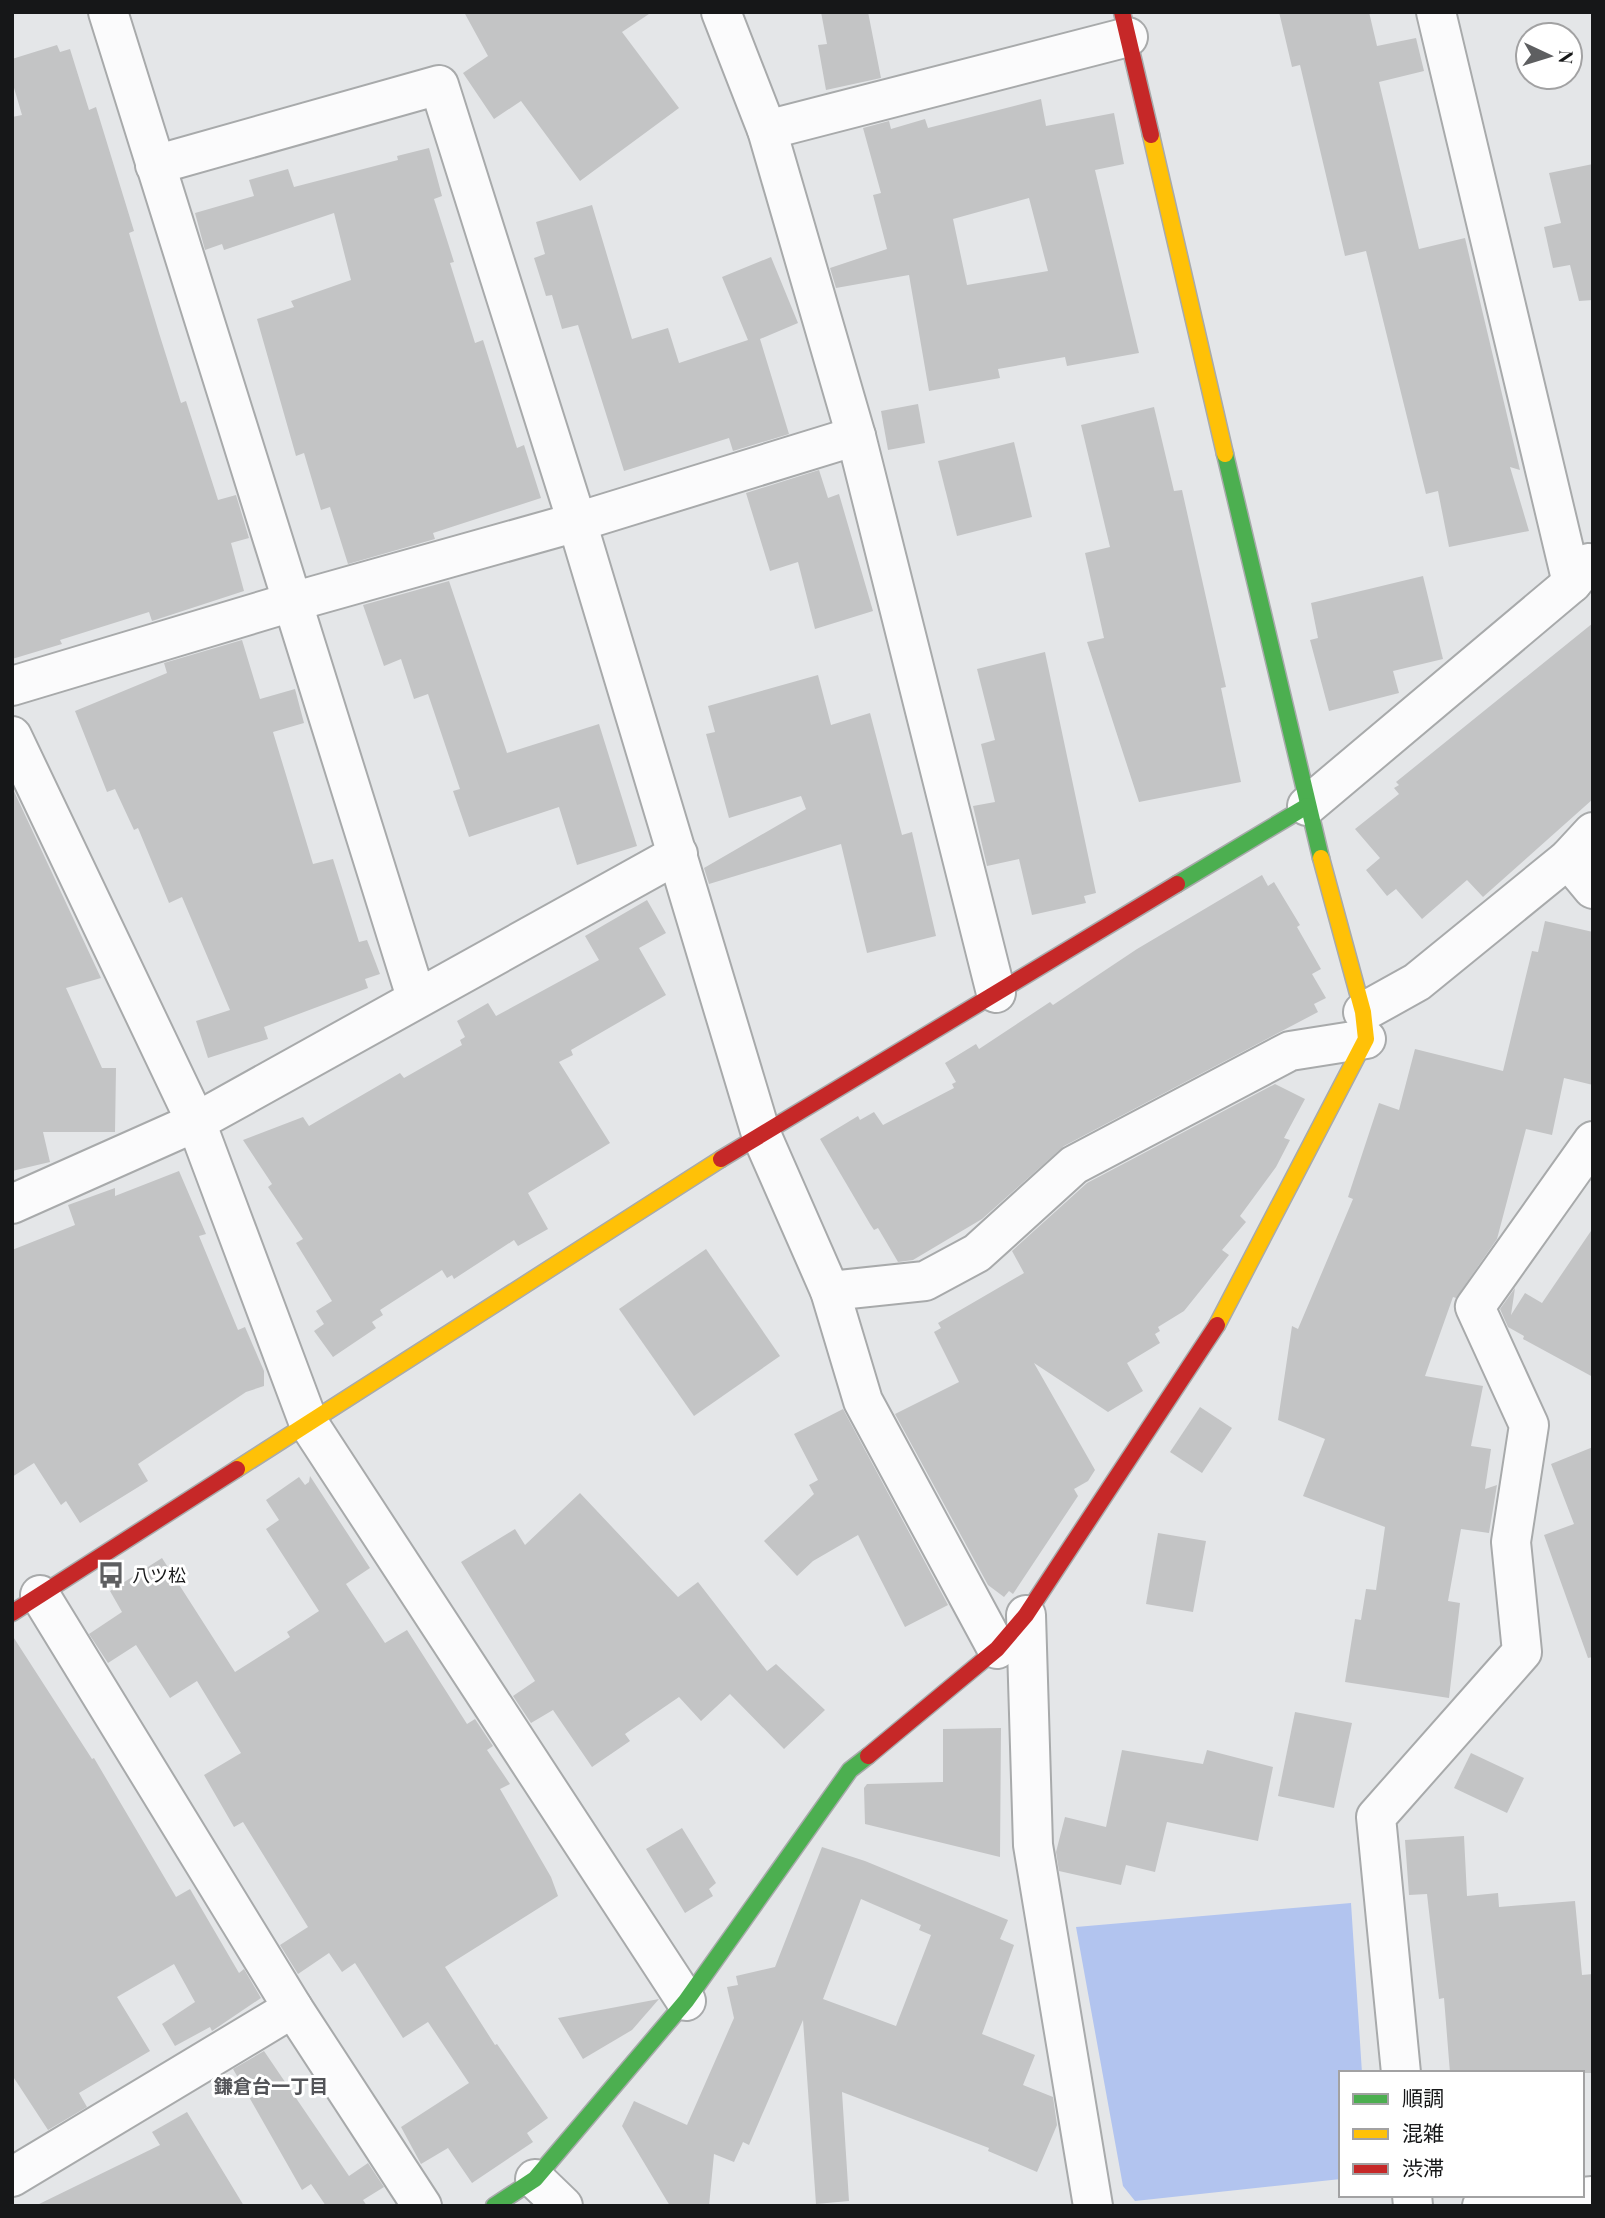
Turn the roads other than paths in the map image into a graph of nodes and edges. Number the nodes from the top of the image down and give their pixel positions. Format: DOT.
graph roads {
  1 [pos="108,12"];
  2 [pos="721,12"];
  3 [pos="1436,12"];
  4 [pos="1125,25"];
  5 [pos="767,130"];
  6 [pos="155,165"];
  7 [pos="856,436"];
  8 [pos="577,522"];
  9 [pos="1582,571"];
  10 [pos="292,602"];
  11 [pos="12,686"];
  12 [pos="12,736"];
  13 [pos="1307,806"];
  14 [pos="1580,846"];
  15 [pos="678,854"];
  16 [pos="1593,889"];
  17 [pos="996,993"];
  18 [pos="416,998"];
  19 [pos="1365,1026"];
  20 [pos="196,1122"];
  21 [pos="761,1134"];
  22 [pos="1593,1142"];
  23 [pos="12,1204"];
  24 [pos="830,1291"];
  25 [pos="309,1424"];
  26 [pos="26,1604"];
  27 [pos="1026,1615"];
  28 [pos="997,1649"];
  29 [pos="686,2001"];
  30 [pos="293,2008"];
  31 [pos="1401,2071"];
  32 [pos="13,2175"];
  33 [pos="535,2179"];
  34 [pos="1582,2197"];
  35 [pos="422,2206"];
  36 [pos="494,2206"];
  37 [pos="563,2206"];
  38 [pos="1093,2206"];
  39 [pos="1482,2206"];
  1 -- 6 [label="street"];
  2 -- 5 [label="street"];
  3 -- 9 [label="street"];
  4 -- 5 [label="street"];
  4 -- 13 [label="street"];
  5 -- 7 [label="street"];
  6 -- 8 [label="street"];
  6 -- 10 [label="street"];
  7 -- 8 [label="street"];
  7 -- 17 [label="street"];
  8 -- 10 [label="street"];
  8 -- 15 [label="street"];
  9 -- 13 [label="street"];
  10 -- 11 [label="street"];
  10 -- 18 [label="street"];
  12 -- 20 [label="street"];
  13 -- 17 [label="street"];
  13 -- 19 [label="street"];
  14 -- 16 [label="street"];
  14 -- 19 [label="street"];
  15 -- 18 [label="street"];
  15 -- 21 [label="street"];
  17 -- 21 [label="street"];
  18 -- 20 [label="street"];
  19 -- 24 [label="street"];
  19 -- 27 [label="street"];
  20 -- 23 [label="street"];
  20 -- 25 [label="street"];
  21 -- 24 [label="street"];
  21 -- 25 [label="street"];
  22 -- 31 [label="street"];
  24 -- 28 [label="street"];
  25 -- 26 [label="street"];
  25 -- 29 [label="street"];
  26 -- 30 [label="street"];
  27 -- 28 [label="street"];
  27 -- 38 [label="street"];
  28 -- 29 [label="street"];
  29 -- 33 [label="street"];
  30 -- 32 [label="street"];
  30 -- 35 [label="street"];
  33 -- 36 [label="street"];
  33 -- 37 [label="street"];
  34 -- 39 [label="street"];
}
